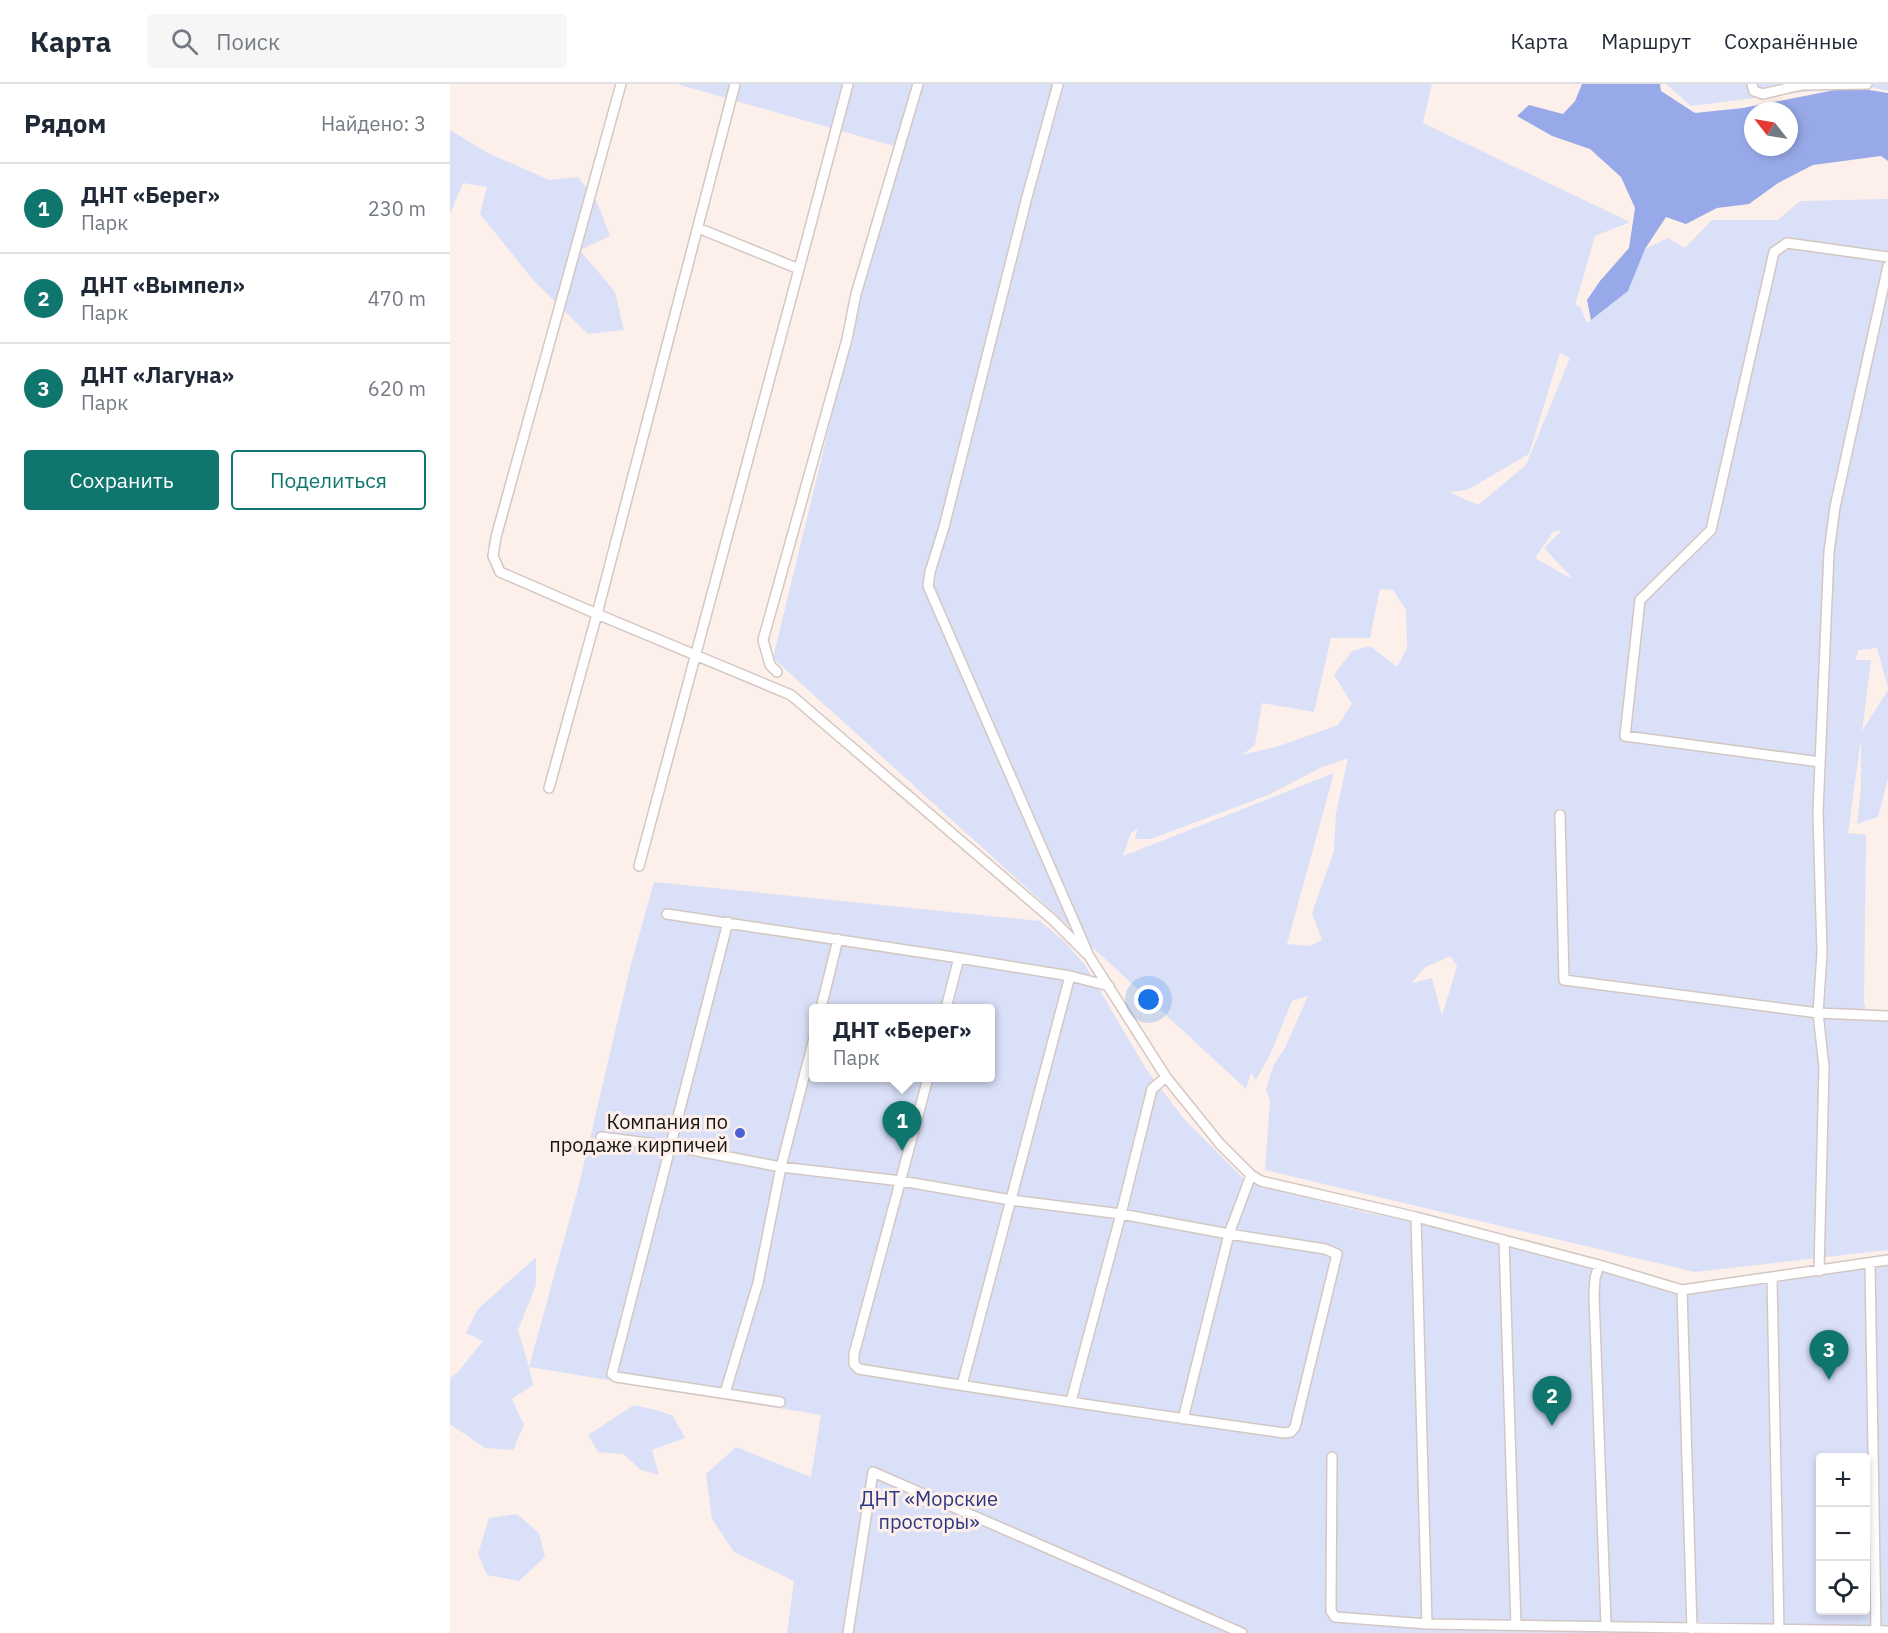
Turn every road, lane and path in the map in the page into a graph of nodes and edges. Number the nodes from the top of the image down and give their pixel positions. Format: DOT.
graph roads {
  1 [pos="621,84"];
  2 [pos="735,84"];
  3 [pos="848,84"];
  4 [pos="918,84"];
  5 [pos="1058,84"];
  6 [pos="1752,84"];
  7 [pos="1867,84"];
  8 [pos="698,228"];
  9 [pos="1888,257"];
  10 [pos="1888,266"];
  11 [pos="799,269"];
  12 [pos="597,614"];
  13 [pos="694,653"];
  14 [pos="777,672"];
  15 [pos="1820,762"];
  16 [pos="549,788"];
  17 [pos="1560,815"];
  18 [pos="639,866"];
  19 [pos="667,914"];
  20 [pos="728,922"];
  21 [pos="838,939"];
  22 [pos="1089,956"];
  23 [pos="959,958"];
  24 [pos="1070,976"];
  25 [pos="1109,986"];
  26 [pos="822,1004"];
  27 [pos="947,1004"];
  28 [pos="1818,1013"];
  29 [pos="1888,1016"];
  30 [pos="809,1054"];
  31 [pos="1166,1077"];
  32 [pos="927,1082"];
  33 [pos="601,1137"];
  34 [pos="671,1146"];
  35 [pos="781,1167"];
  36 [pos="1251,1175"];
  37 [pos="901,1181"];
  38 [pos="1011,1200"];
  39 [pos="1121,1214"];
  40 [pos="1416,1217"];
  41 [pos="1229,1234"];
  42 [pos="1504,1240"];
  43 [pos="1888,1260"];
  44 [pos="1870,1264"];
  45 [pos="1599,1265"];
  46 [pos="1819,1271"];
  47 [pos="1772,1278"];
  48 [pos="1682,1290"];
  49 [pos="962,1385"];
  50 [pos="725,1393"];
  51 [pos="1071,1401"];
  52 [pos="780,1402"];
  53 [pos="1183,1419"];
  54 [pos="1332,1457"];
  55 [pos="1427,1624"];
  56 [pos="1516,1625"];
  57 [pos="1606,1626"];
  58 [pos="1692,1629"];
  59 [pos="1779,1630"];
  60 [pos="1876,1631"];
  61 [pos="1888,1631"];
  62 [pos="848,1633"];
  63 [pos="1242,1633"];
  1 -- 12 [label="street"];
  2 -- 8 [label="street"];
  3 -- 11 [label="street"];
  4 -- 14 [label="street"];
  5 -- 22 [label="street"];
  6 -- 7 [label="street"];
  8 -- 11 [label="street"];
  8 -- 12 [label="street"];
  9 -- 15 [label="street"];
  10 -- 15 [label="street"];
  11 -- 13 [label="street"];
  12 -- 13 [label="street"];
  12 -- 16 [label="street"];
  13 -- 18 [label="street"];
  13 -- 22 [label="street"];
  15 -- 28 [label="street"];
  17 -- 28 [label="street"];
  19 -- 20 [label="street"];
  20 -- 21 [label="street"];
  20 -- 34 [label="street"];
  21 -- 23 [label="street"];
  21 -- 26 [label="street"];
  22 -- 25 [label="street"];
  23 -- 24 [label="street"];
  23 -- 27 [label="street"];
  24 -- 25 [label="street"];
  24 -- 38 [label="street"];
  25 -- 31 [label="street"];
  28 -- 29 [label="street"];
  28 -- 46 [label="street"];
  30 -- 35 [label="street"];
  31 -- 36 [label="street"];
  31 -- 39 [label="street"];
  32 -- 37 [label="street"];
  33 -- 34 [label="street"];
  34 -- 35 [label="street"];
  34 -- 50 [label="street"];
  35 -- 37 [label="street"];
  35 -- 50 [label="street"];
  36 -- 40 [label="street"];
  36 -- 41 [label="street"];
  37 -- 38 [label="street"];
  37 -- 49 [label="street"];
  38 -- 39 [label="street"];
  38 -- 49 [label="street"];
  39 -- 41 [label="street"];
  39 -- 51 [label="street"];
  40 -- 42 [label="street"];
  40 -- 55 [label="street"];
  41 -- 53 [label="street"];
  41 -- 53 [label="street"];
  42 -- 45 [label="street"];
  42 -- 56 [label="street"];
  43 -- 44 [label="street"];
  44 -- 46 [label="street"];
  44 -- 60 [label="street"];
  45 -- 48 [label="street"];
  45 -- 57 [label="street"];
  46 -- 47 [label="street"];
  47 -- 48 [label="street"];
  47 -- 59 [label="street"];
  48 -- 58 [label="street"];
  49 -- 51 [label="street"];
  50 -- 52 [label="street"];
  51 -- 53 [label="street"];
  54 -- 55 [label="street"];
  55 -- 56 [label="street"];
  56 -- 57 [label="street"];
  57 -- 58 [label="street"];
  58 -- 59 [label="street"];
  59 -- 60 [label="street"];
  60 -- 61 [label="street"];
  62 -- 63 [label="street"];
}
